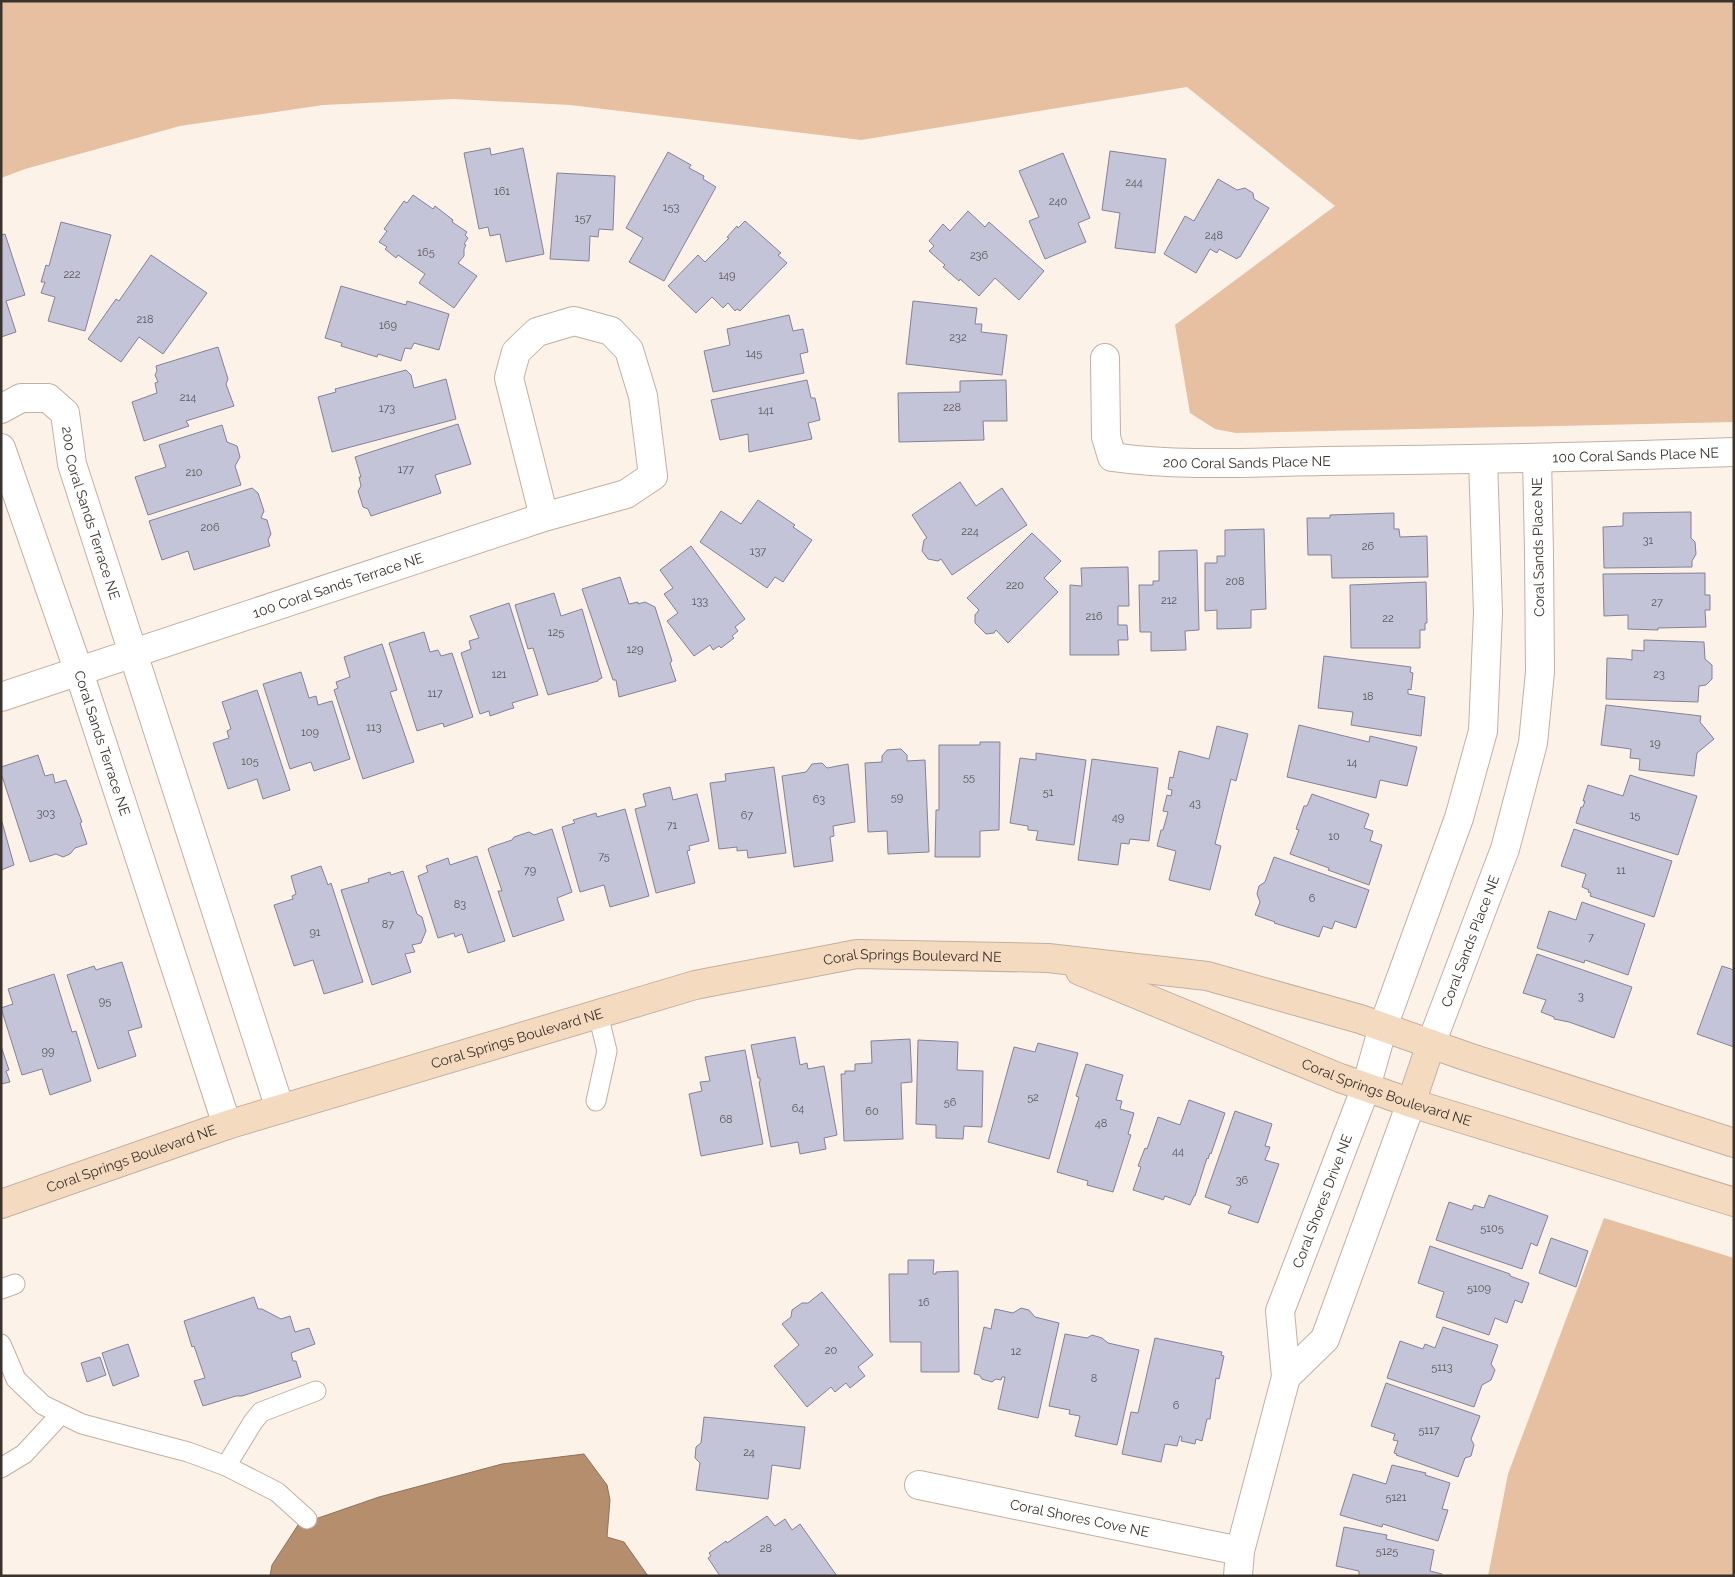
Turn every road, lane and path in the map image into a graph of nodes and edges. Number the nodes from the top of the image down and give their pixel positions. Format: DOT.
graph roads {
  1 [pos="1105,358"];
  2 [pos="1,409"];
  3 [pos="1,448"];
  4 [pos="1734,452"];
  5 [pos="1537,458"];
  6 [pos="1483,459"];
  7 [pos="544,517"];
  8 [pos="132,653"];
  9 [pos="79,672"];
  10 [pos="1,697"];
  11 [pos="1048,958"];
  12 [pos="598,1014"];
  13 [pos="1383,1027"];
  14 [pos="1431,1044"];
  15 [pos="1366,1087"];
  16 [pos="596,1102"];
  17 [pos="1411,1103"];
  18 [pos="280,1109"];
  19 [pos="227,1125"];
  20 [pos="1734,1144"];
  21 [pos="1734,1202"];
  22 [pos="1,1204"];
  23 [pos="1,1344"];
  24 [pos="1286,1377"];
  25 [pos="316,1391"];
  26 [pos="61,1414"];
  27 [pos="226,1466"];
  28 [pos="1,1468"];
  29 [pos="919,1485"];
  30 [pos="307,1519"];
  31 [pos="1239,1563"];
  1 -- 6 [label="street, 200 Coral Sands Place NE"];
  2 -- 8 [label="street, 200 Coral Sands Terrace NE"];
  3 -- 9 [label="street"];
  4 -- 5 [label="street, 100 Coral Sands Place NE"];
  5 -- 6 [label="street, Coral Sands Place NE"];
  5 -- 14 [label="street, Coral Sands Place NE"];
  6 -- 13 [label="street"];
  7 -- 7 [label="street, 100 Coral Sands Terrace NE"];
  7 -- 8 [label="street, 100 Coral Sands Terrace NE"];
  8 -- 9 [label="street, Coral Sands Terrace NE"];
  8 -- 18 [label="street"];
  9 -- 10 [label="street"];
  9 -- 19 [label="street, Coral Sands Terrace NE"];
  11 -- 12 [label="street, Coral Springs Boulevard NE"];
  11 -- 13 [label="street, Coral Springs Boulevard NE"];
  11 -- 15 [label="street, Coral Springs Boulevard NE"];
  12 -- 16 [label="lane"];
  12 -- 18 [label="street, Coral Springs Boulevard NE"];
  13 -- 14 [label="street, Coral Springs Boulevard NE"];
  13 -- 15 [label="street, Coral Shores Drive NE"];
  14 -- 17 [label="street, Coral Sands Place NE"];
  14 -- 20 [label="street, Coral Springs Boulevard NE"];
  15 -- 17 [label="street, Coral Springs Boulevard NE"];
  15 -- 24 [label="street, Coral Shores Drive NE"];
  17 -- 21 [label="street, Coral Springs Boulevard NE"];
  17 -- 24 [label="street"];
  18 -- 19 [label="street, Coral Springs Boulevard NE"];
  19 -- 22 [label="street, Coral Springs Boulevard NE"];
  23 -- 26 [label="lane"];
  24 -- 31 [label="street, Coral Shores Drive NE"];
  25 -- 27 [label="lane"];
  26 -- 27 [label="lane"];
  26 -- 28 [label="lane"];
  27 -- 30 [label="lane"];
  29 -- 31 [label="street, Coral Shores Cove NE"];
}
